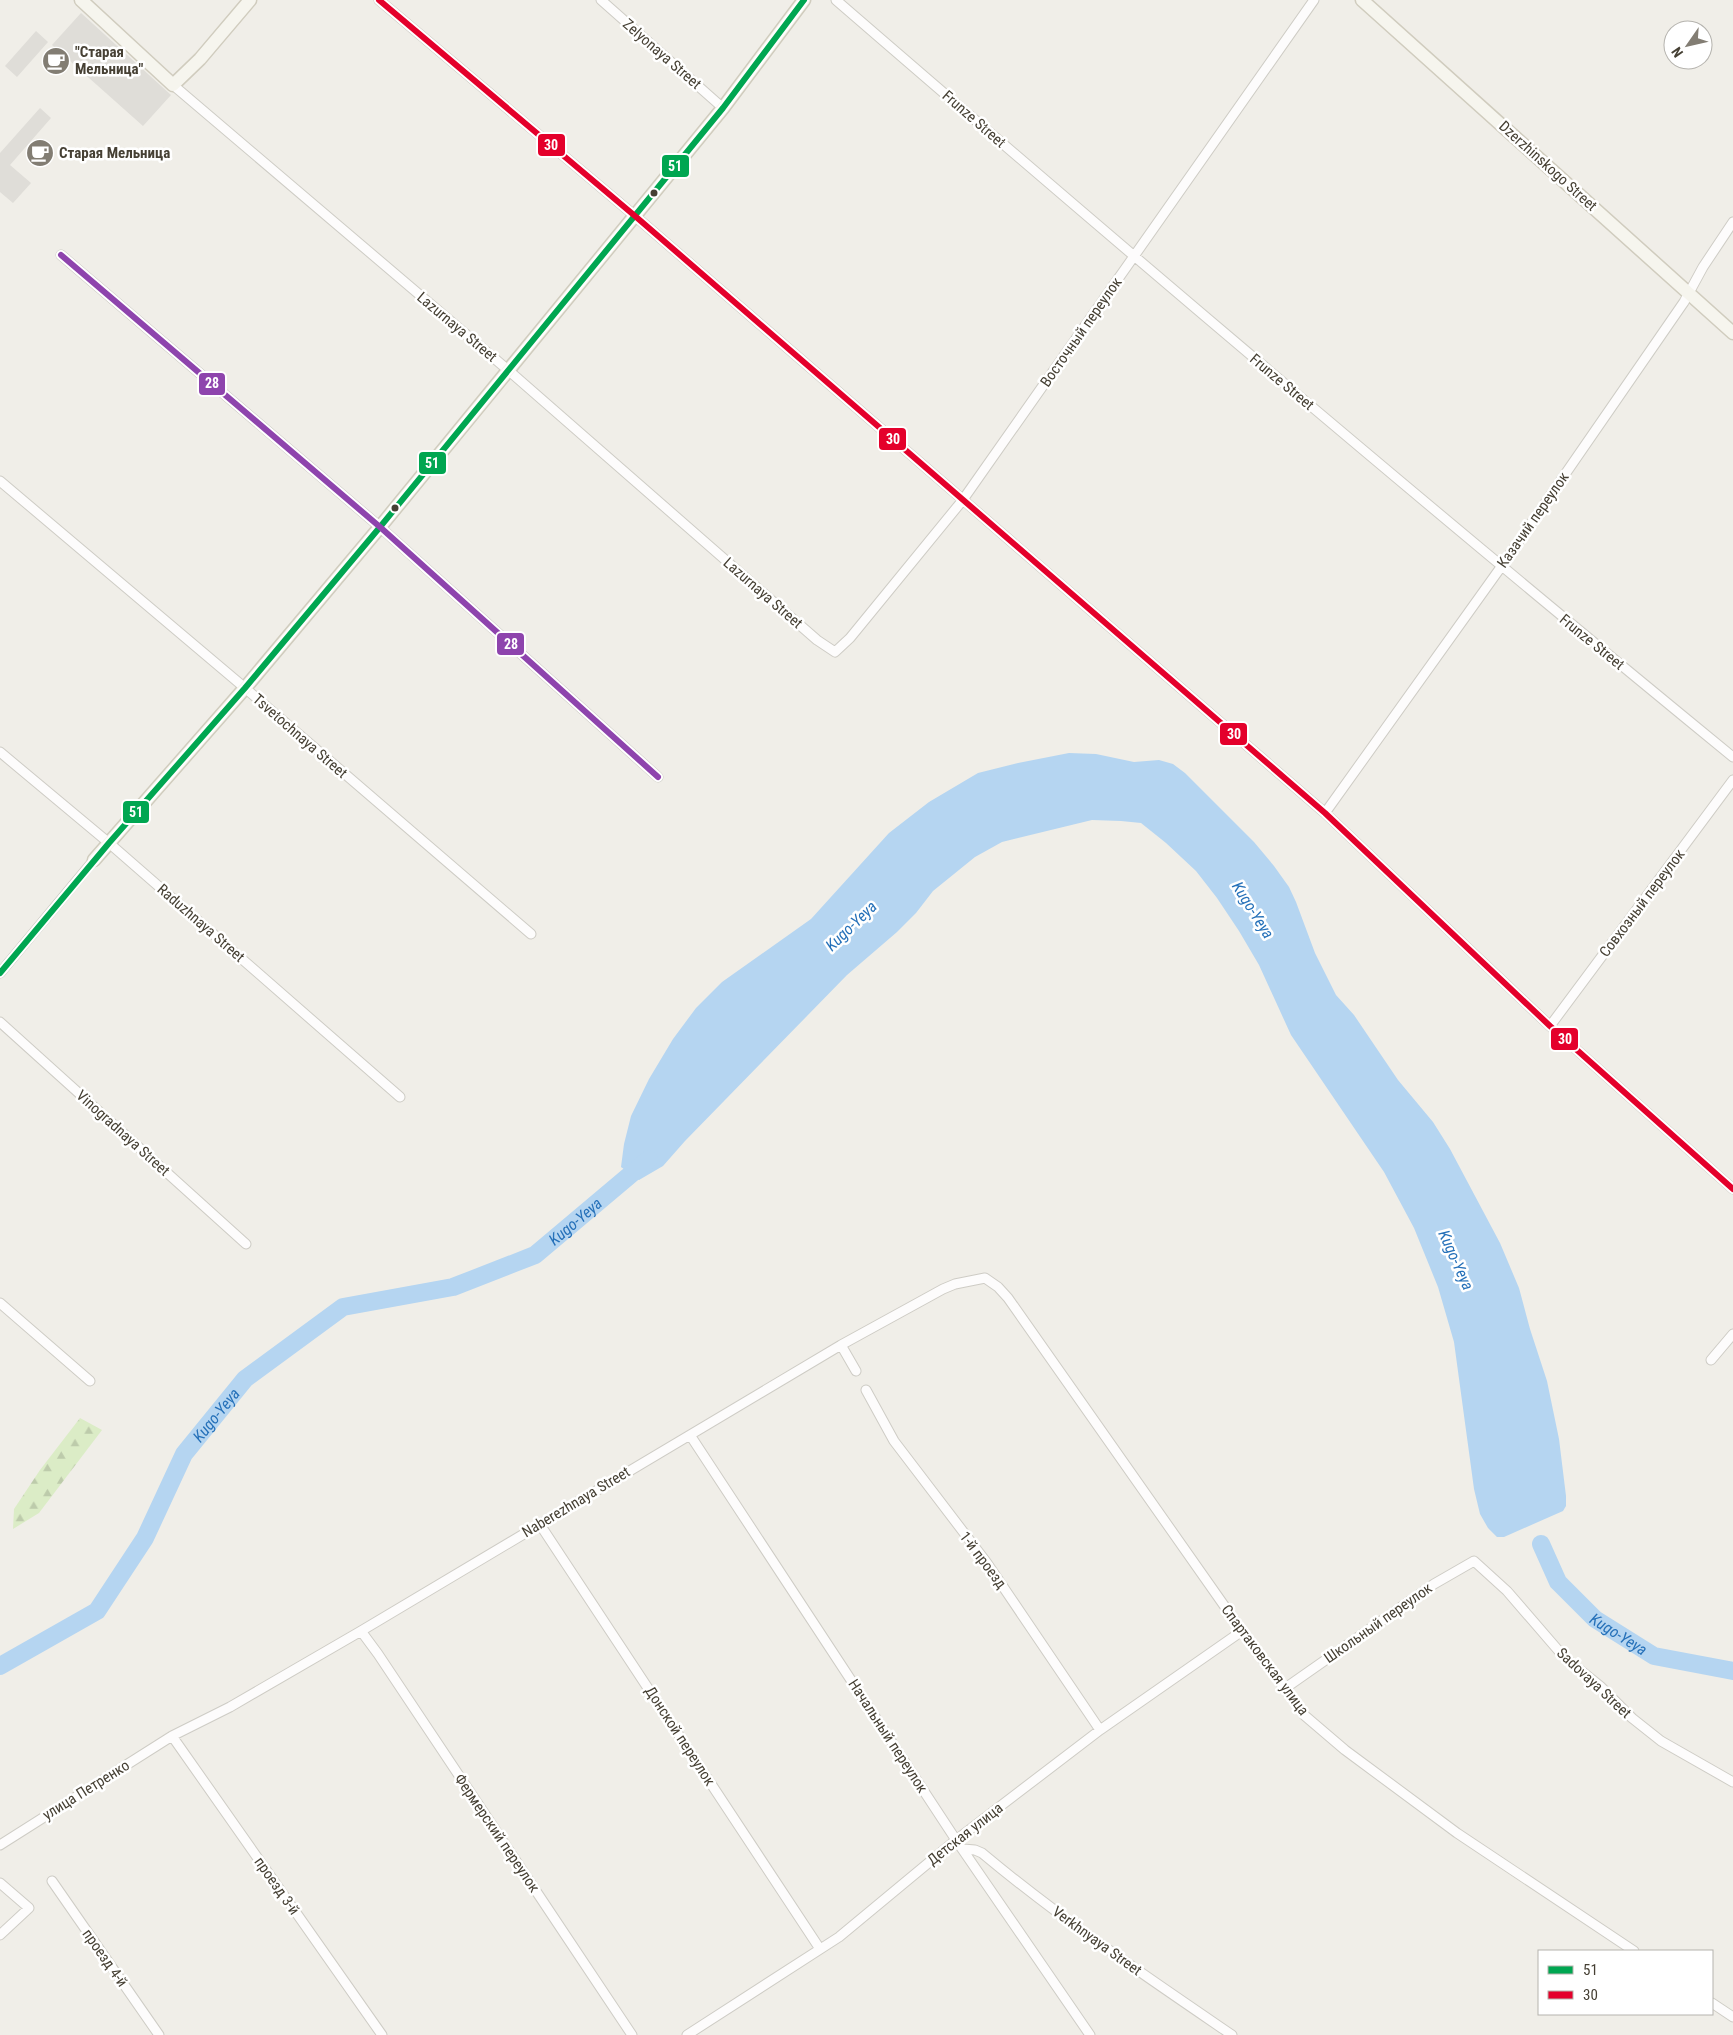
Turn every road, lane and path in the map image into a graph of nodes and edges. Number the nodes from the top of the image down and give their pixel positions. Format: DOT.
graph roads {
  1 [pos="82,0"];
  2 [pos="250,0"];
  3 [pos="379,0"];
  4 [pos="601,0"];
  5 [pos="804,0"];
  6 [pos="836,0"];
  7 [pos="1314,0"];
  8 [pos="1362,0"];
  9 [pos="173,84"];
  10 [pos="723,108"];
  11 [pos="635,216"];
  12 [pos="1733,222"];
  13 [pos="61,255"];
  14 [pos="1134,257"];
  15 [pos="1690,293"];
  16 [pos="1733,332"];
  17 [pos="508,370"];
  18 [pos="0,481"];
  19 [pos="962,501"];
  20 [pos="380,527"];
  21 [pos="1501,567"];
  22 [pos="835,652"];
  23 [pos="245,688"];
  24 [pos="0,752"];
  25 [pos="1733,757"];
  26 [pos="658,777"];
  27 [pos="1733,780"];
  28 [pos="1325,813"];
  29 [pos="109,843"];
  30 [pos="94,860"];
  31 [pos="531,934"];
  32 [pos="0,973"];
  33 [pos="0,1022"];
  34 [pos="1550,1026"];
  35 [pos="400,1097"];
  36 [pos="1733,1189"];
  37 [pos="246,1244"];
  38 [pos="985,1278"];
  39 [pos="0,1303"];
  40 [pos="1733,1334"];
  41 [pos="841,1345"];
  42 [pos="1711,1360"];
  43 [pos="856,1371"];
  44 [pos="90,1381"];
  45 [pos="866,1390"];
  46 [pos="690,1435"];
  47 [pos="539,1523"];
  48 [pos="1474,1561"];
  49 [pos="361,1631"];
  50 [pos="1242,1631"];
  51 [pos="1284,1689"];
  52 [pos="1100,1730"];
  53 [pos="172,1736"];
  54 [pos="1733,1782"];
  55 [pos="956,1840"];
  56 [pos="0,1845"];
  57 [pos="963,1849"];
  58 [pos="52,1881"];
  59 [pos="0,1883"];
  60 [pos="0,1935"];
  61 [pos="820,1949"];
  62 [pos="1632,1950"];
  63 [pos="1713,2004"];
  64 [pos="1733,2017"];
  65 [pos="159,2035"];
  66 [pos="382,2035"];
  67 [pos="632,2035"];
  68 [pos="687,2035"];
  69 [pos="1090,2035"];
  70 [pos="1232,2035"];
  1 -- 9 [label="street, Lazurnaya Street"];
  2 -- 9 [label="street"];
  3 -- 11 [label="street"];
  4 -- 10 [label="street, Zelyonaya Street"];
  5 -- 10 [label="street"];
  6 -- 14 [label="street, Frunze Street"];
  7 -- 14 [label="street, Восточный переулок"];
  8 -- 15 [label="street, Dzerzhinskogo Street"];
  9 -- 17 [label="street, Lazurnaya Street"];
  10 -- 11 [label="street"];
  11 -- 17 [label="street"];
  11 -- 19 [label="street"];
  12 -- 15 [label="street, Казачий переулок"];
  13 -- 20 [label="street"];
  14 -- 19 [label="street, Восточный переулок"];
  14 -- 21 [label="street, Frunze Street"];
  15 -- 16 [label="street, Dzerzhinskogo Street"];
  15 -- 21 [label="street, Казачий переулок"];
  17 -- 20 [label="street"];
  17 -- 22 [label="street, Lazurnaya Street"];
  18 -- 23 [label="street, Tsvetochnaya Street"];
  19 -- 22 [label="street, Восточный переулок"];
  19 -- 28 [label="street"];
  20 -- 23 [label="street"];
  20 -- 26 [label="street"];
  21 -- 25 [label="street, Frunze Street"];
  21 -- 28 [label="street, Казачий переулок"];
  23 -- 29 [label="street"];
  23 -- 31 [label="street, Tsvetochnaya Street"];
  24 -- 29 [label="street, Raduzhnaya Street"];
  27 -- 34 [label="street, Совхозный переулок"];
  28 -- 34 [label="street"];
  29 -- 30 [label="street"];
  29 -- 35 [label="street, Raduzhnaya Street"];
  30 -- 32 [label="street"];
  33 -- 37 [label="street, Vinogradnaya Street"];
  34 -- 36 [label="street"];
  38 -- 41 [label="street, Naberezhnaya Street"];
  38 -- 50 [label="street, Спартаковская улица"];
  39 -- 44 [label="street"];
  40 -- 42 [label="street"];
  41 -- 43 [label="street"];
  41 -- 46 [label="street, Naberezhnaya Street"];
  45 -- 52 [label="street, 1-й проезд"];
  46 -- 47 [label="street, Naberezhnaya Street"];
  46 -- 55 [label="street, Начальный переулок"];
  47 -- 49 [label="street, Naberezhnaya Street"];
  47 -- 61 [label="street, Донской переулок"];
  48 -- 51 [label="street, Школьный переулок"];
  48 -- 54 [label="street, Sadovaya Street"];
  49 -- 53 [label="street, Naberezhnaya Street"];
  49 -- 67 [label="street, Фермерский переулок"];
  50 -- 51 [label="street, Спартаковская улица"];
  50 -- 52 [label="street, Детская улица"];
  51 -- 62 [label="street, Спартаковская улица"];
  52 -- 55 [label="street, Детская улица"];
  53 -- 56 [label="street, улица Петренко"];
  53 -- 66 [label="street, проезд 3-й"];
  55 -- 57 [label="street, Начальный переулок"];
  55 -- 61 [label="street, Детская улица"];
  57 -- 69 [label="street, Начальный переулок"];
  57 -- 70 [label="street, Verkhnyaya Street"];
  58 -- 65 [label="street, проезд 4-й"];
  59 -- 60 [label="street"];
  61 -- 68 [label="street, Детская улица"];
  63 -- 64 [label="street"];
}
